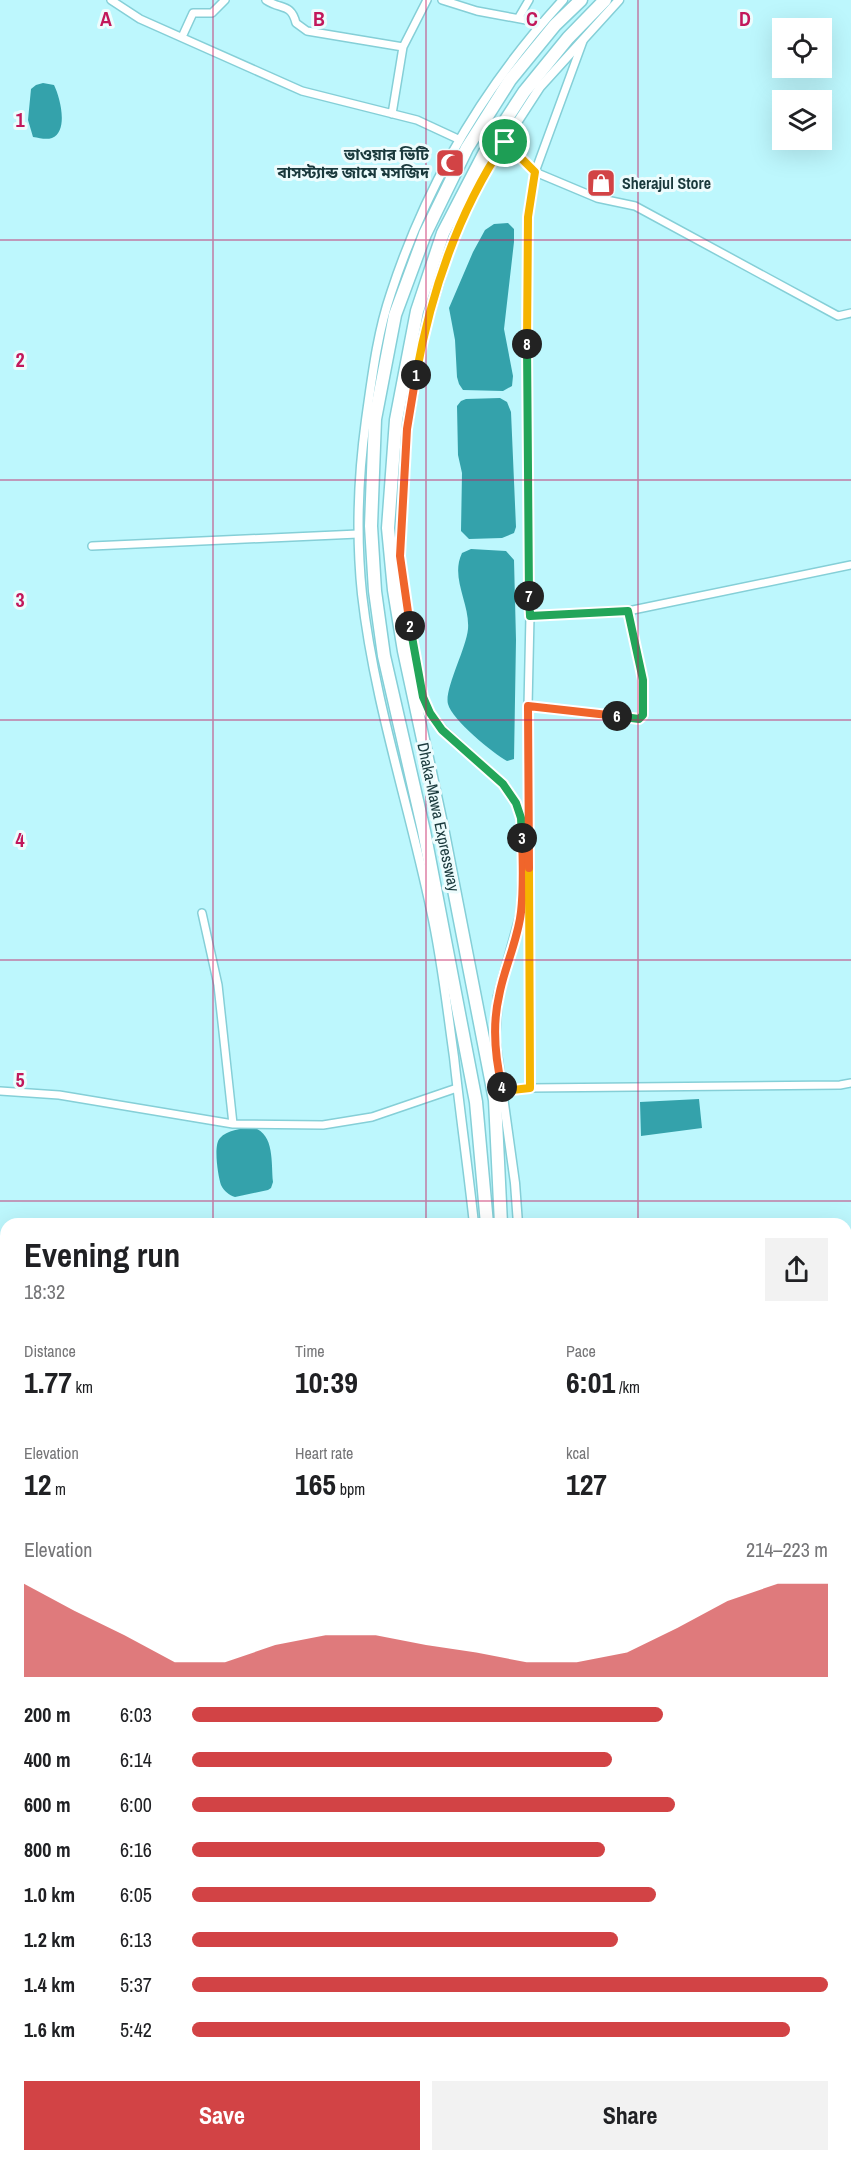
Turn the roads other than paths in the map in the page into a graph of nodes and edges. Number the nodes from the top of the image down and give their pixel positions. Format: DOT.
graph roads {
  1 [pos="111,0"];
  2 [pos="225,0"];
  3 [pos="266,0"];
  4 [pos="428,0"];
  5 [pos="442,0"];
  6 [pos="529,0"];
  7 [pos="563,0"];
  8 [pos="581,0"];
  9 [pos="605,0"];
  10 [pos="619,0"];
  11 [pos="519,17"];
  12 [pos="542,22"];
  13 [pos="585,36"];
  14 [pos="182,37"];
  15 [pos="403,47"];
  16 [pos="392,114"];
  17 [pos="458,139"];
  18 [pos="505,142"];
  19 [pos="535,172"];
  20 [pos="851,314"];
  21 [pos="358,534"];
  22 [pos="92,546"];
  23 [pos="851,565"];
  24 [pos="628,611"];
  25 [pos="530,616"];
  26 [pos="528,706"];
  27 [pos="202,913"];
  28 [pos="851,1083"];
  29 [pos="457,1088"];
  30 [pos="530,1088"];
  31 [pos="0,1091"];
  32 [pos="503,1091"];
  33 [pos="233,1124"];
  34 [pos="473,1218"];
  35 [pos="487,1218"];
  36 [pos="501,1218"];
  37 [pos="518,1218"];
  1 -- 14 [label="street"];
  2 -- 14 [label="street"];
  3 -- 15 [label="street"];
  4 -- 15 [label="street"];
  5 -- 11 [label="street"];
  6 -- 11 [label="street"];
  7 -- 12 [label="street"];
  8 -- 35 [label="highway, Dhaka-Mawa Expressway"];
  9 -- 36 [label="highway, Dhaka-Mawa Expressway"];
  10 -- 13 [label="street"];
  11 -- 12 [label="street"];
  12 -- 17 [label="street"];
  13 -- 18 [label="street"];
  13 -- 19 [label="street"];
  14 -- 16 [label="street"];
  15 -- 16 [label="street"];
  16 -- 17 [label="street"];
  17 -- 21 [label="street"];
  18 -- 19 [label="street"];
  18 -- 32 [label="street"];
  19 -- 20 [label="street"];
  19 -- 25 [label="street"];
  21 -- 22 [label="street"];
  21 -- 29 [label="street"];
  23 -- 24 [label="street"];
  24 -- 25 [label="street"];
  24 -- 26 [label="street"];
  25 -- 26 [label="street"];
  26 -- 30 [label="street"];
  27 -- 33 [label="street"];
  28 -- 30 [label="street"];
  29 -- 33 [label="street"];
  29 -- 34 [label="street"];
  30 -- 32 [label="street"];
  31 -- 33 [label="street"];
  32 -- 37 [label="street"];
}
